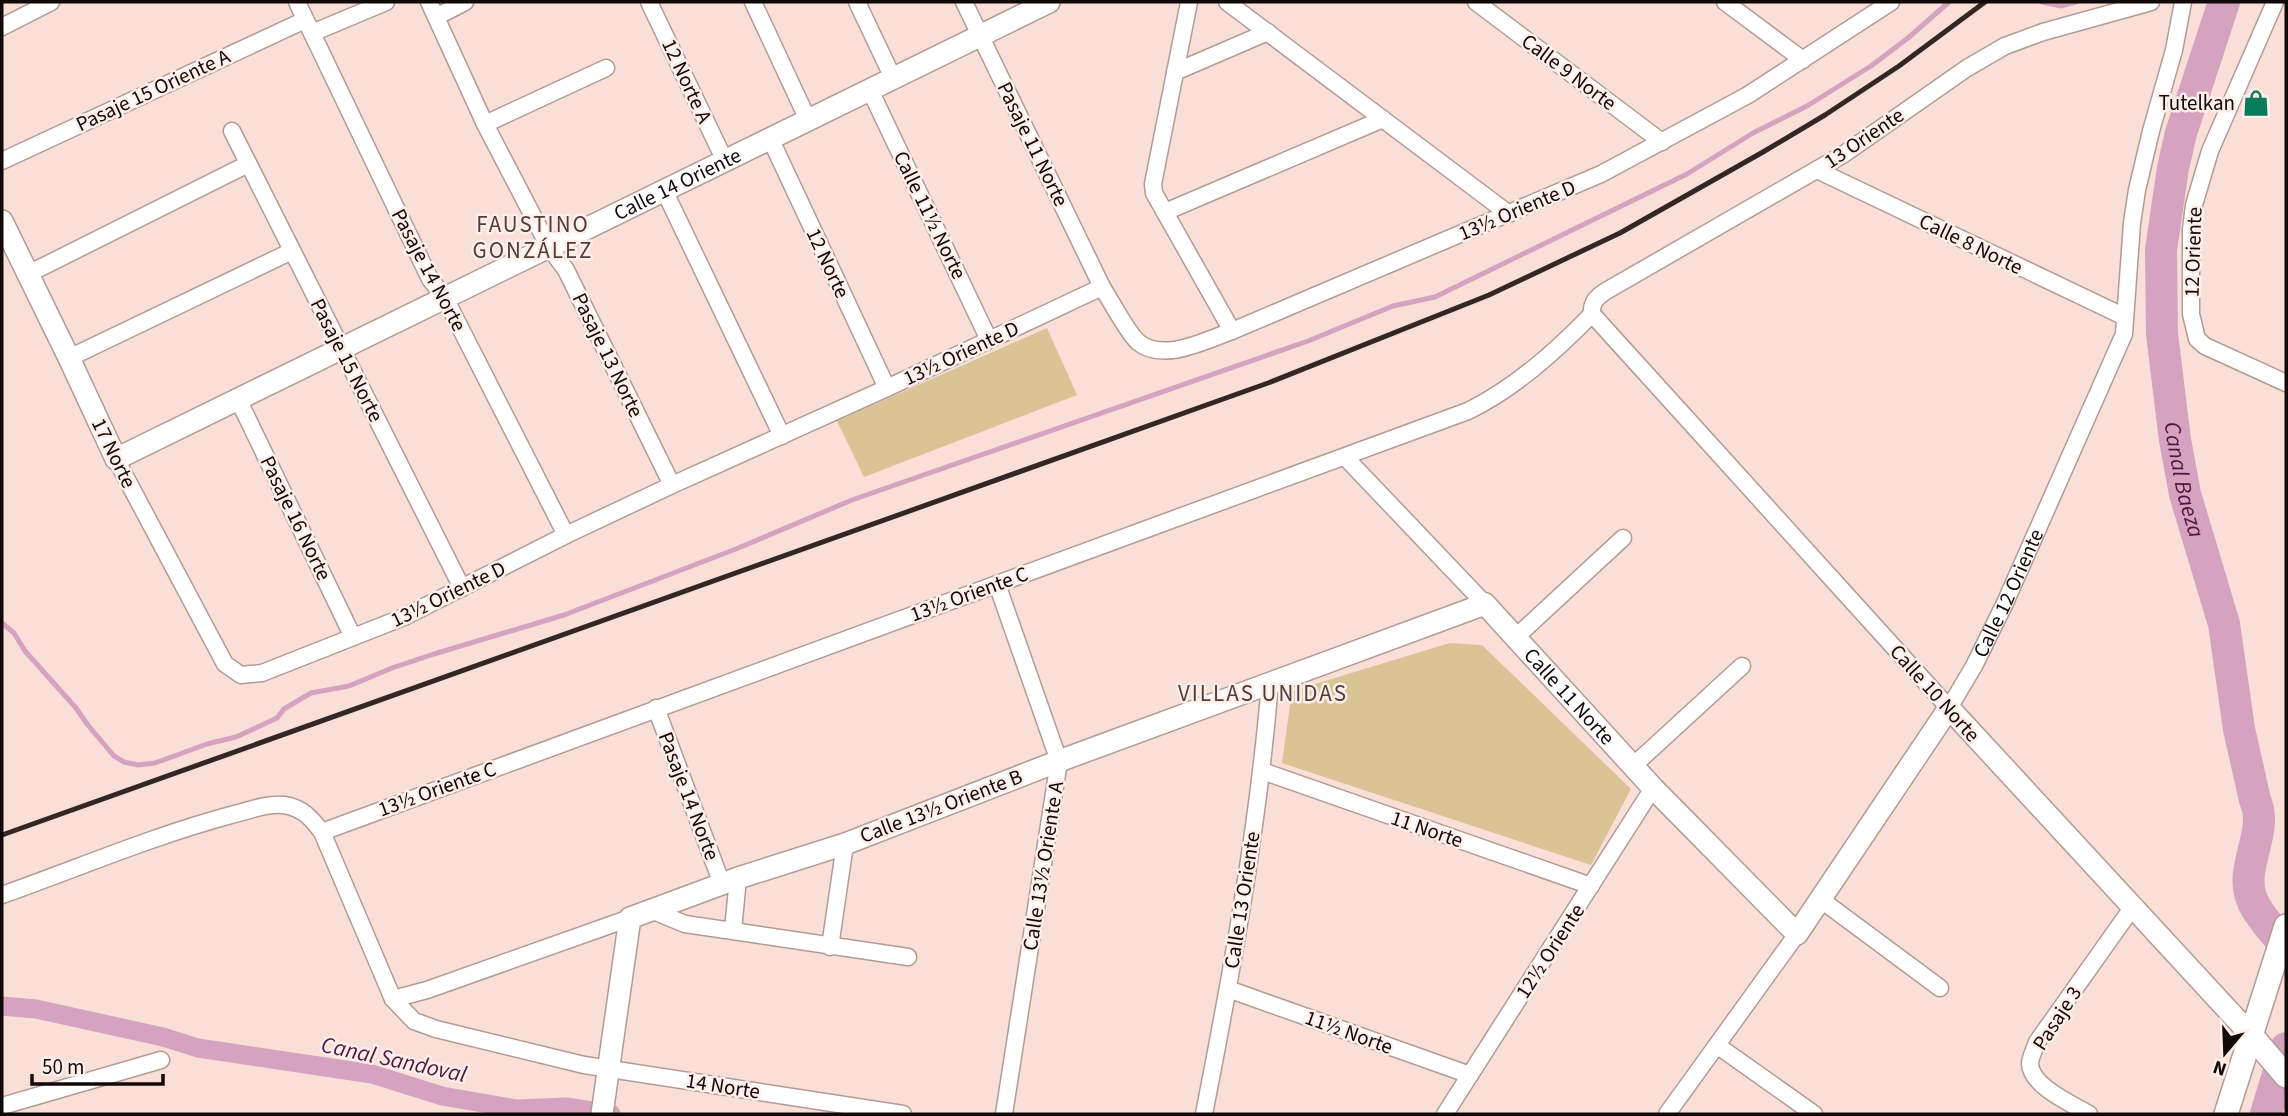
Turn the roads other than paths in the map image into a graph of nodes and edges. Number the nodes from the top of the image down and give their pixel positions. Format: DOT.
graph roads {
  1 [pos="51,2"];
  2 [pos="297,2"];
  3 [pos="386,2"];
  4 [pos="465,2"];
  5 [pos="649,2"];
  6 [pos="753,2"];
  7 [pos="857,2"];
  8 [pos="964,2"];
  9 [pos="1049,2"];
  10 [pos="1189,2"];
  11 [pos="1227,2"];
  12 [pos="1476,2"];
  13 [pos="1725,2"];
  14 [pos="1891,2"];
  15 [pos="2151,2"];
  16 [pos="2183,2"];
  17 [pos="2275,2"];
  18 [pos="432,9"];
  19 [pos="2,27"];
  20 [pos="308,27"];
  21 [pos="1268,32"];
  22 [pos="980,36"];
  23 [pos="1803,60"];
  24 [pos="606,68"];
  25 [pos="1175,72"];
  26 [pos="893,78"];
  27 [pos="870,90"];
  28 [pos="1383,119"];
  29 [pos="808,120"];
  30 [pos="485,124"];
  31 [pos="232,131"];
  32 [pos="770,138"];
  33 [pos="1662,142"];
  34 [pos="725,160"];
  35 [pos="2,161"];
  36 [pos="248,164"];
  37 [pos="1817,170"];
  38 [pos="664,190"];
  39 [pos="1165,212"];
  40 [pos="1509,214"];
  41 [pos="2,221"];
  42 [pos="549,247"];
  43 [pos="292,251"];
  44 [pos="28,274"];
  45 [pos="1102,287"];
  46 [pos="445,298"];
  47 [pos="1591,310"];
  48 [pos="2124,317"];
  49 [pos="1232,331"];
  50 [pos="989,340"];
  51 [pos="341,348"];
  52 [pos="69,358"];
  53 [pos="2286,383"];
  54 [pos="887,388"];
  55 [pos="238,399"];
  56 [pos="782,436"];
  57 [pos="1345,457"];
  58 [pos="116,459"];
  59 [pos="672,485"];
  60 [pos="566,535"];
  61 [pos="1623,538"];
  62 [pos="997,584"];
  63 [pos="462,588"];
  64 [pos="1485,604"];
  65 [pos="353,637"];
  66 [pos="1516,637"];
  67 [pos="1742,666"];
  68 [pos="241,675"];
  69 [pos="1270,683"];
  70 [pos="656,708"];
  71 [pos="1949,708"];
  72 [pos="1059,761"];
  73 [pos="1633,766"];
  74 [pos="1262,771"];
  75 [pos="1653,788"];
  76 [pos="322,832"];
  77 [pos="845,844"];
  78 [pos="730,881"];
  79 [pos="1591,886"];
  80 [pos="2,895"];
  81 [pos="1821,899"];
  82 [pos="2132,908"];
  83 [pos="651,910"];
  84 [pos="630,918"];
  85 [pos="2286,926"];
  86 [pos="733,930"];
  87 [pos="1797,934"];
  88 [pos="830,947"];
  89 [pos="908,957"];
  90 [pos="1940,988"];
  91 [pos="1228,989"];
  92 [pos="393,999"];
  93 [pos="2251,1035"];
  94 [pos="1718,1046"];
  95 [pos="161,1060"];
  96 [pos="607,1067"];
  97 [pos="1470,1075"];
  98 [pos="2286,1076"];
  99 [pos="2,1106"];
  100 [pos="604,1106"];
  101 [pos="903,1114"];
  102 [pos="1004,1114"];
  103 [pos="1204,1114"];
  104 [pos="1446,1114"];
  105 [pos="1667,1114"];
  106 [pos="1814,1114"];
  107 [pos="2089,1114"];
  108 [pos="2226,1114"];
  1 -- 19 [label="street"];
  2 -- 20 [label="street, Pasaje 14 Norte"];
  3 -- 20 [label="street, Pasaje 15 Oriente A"];
  4 -- 18 [label="street"];
  5 -- 34 [label="street, 12 Norte A"];
  6 -- 29 [label="street"];
  7 -- 26 [label="street"];
  8 -- 22 [label="street, Pasaje 11 Norte"];
  9 -- 22 [label="street, Calle 14 Oriente"];
  10 -- 25 [label="street"];
  11 -- 21 [label="street"];
  12 -- 33 [label="street, Calle 9 Norte"];
  13 -- 23 [label="street"];
  14 -- 23 [label="street"];
  15 -- 37 [label="street, 13 Oriente"];
  16 -- 48 [label="street, Calle 12 Oriente"];
  17 -- 53 [label="street, 12 Oriente"];
  18 -- 30 [label="street, Pasaje 13 Norte"];
  20 -- 35 [label="street, Pasaje 15 Oriente A"];
  20 -- 46 [label="street, Pasaje 14 Norte"];
  21 -- 25 [label="street"];
  21 -- 28 [label="street"];
  22 -- 26 [label="street, Calle 14 Oriente"];
  22 -- 45 [label="street, Pasaje 11 Norte"];
  23 -- 33 [label="street"];
  24 -- 30 [label="street"];
  25 -- 39 [label="street"];
  26 -- 27 [label="street, Calle 14 Oriente"];
  27 -- 29 [label="street, Calle 14 Oriente"];
  27 -- 50 [label="street, Calle 11½ Norte"];
  28 -- 39 [label="street"];
  28 -- 40 [label="street"];
  29 -- 32 [label="street, Calle 14 Oriente"];
  30 -- 42 [label="street, Pasaje 13 Norte"];
  31 -- 36 [label="street, Pasaje 15 Norte"];
  32 -- 34 [label="street, Calle 14 Oriente"];
  32 -- 54 [label="street, 12 Norte"];
  33 -- 40 [label="street, 13½ Oriente D"];
  34 -- 38 [label="street, Calle 14 Oriente"];
  36 -- 43 [label="street, Pasaje 15 Norte"];
  36 -- 44 [label="street"];
  37 -- 47 [label="street, 13 Oriente"];
  37 -- 48 [label="street, Calle 8 Norte"];
  38 -- 42 [label="street, Calle 14 Oriente"];
  38 -- 56 [label="street"];
  39 -- 49 [label="street"];
  40 -- 49 [label="street, 13½ Oriente D"];
  41 -- 44 [label="street, 17 Norte"];
  42 -- 46 [label="street, Calle 14 Oriente"];
  42 -- 59 [label="street, Pasaje 13 Norte"];
  43 -- 51 [label="street, Pasaje 15 Norte"];
  43 -- 52 [label="street"];
  44 -- 52 [label="street, 17 Norte"];
  45 -- 49 [label="street, 13½ Oriente D"];
  45 -- 50 [label="street, 13½ Oriente D"];
  46 -- 51 [label="street, Calle 14 Oriente"];
  46 -- 60 [label="street, Pasaje 14 Norte"];
  47 -- 57 [label="street, 13½ Oriente C"];
  47 -- 71 [label="street, Calle 10 Norte"];
  48 -- 71 [label="street, Calle 12 Oriente"];
  50 -- 54 [label="street, 13½ Oriente D"];
  51 -- 55 [label="street, Calle 14 Oriente"];
  51 -- 63 [label="street, Pasaje 15 Norte"];
  52 -- 58 [label="street, 17 Norte"];
  54 -- 56 [label="street, 13½ Oriente D"];
  55 -- 58 [label="street, Calle 14 Oriente"];
  55 -- 65 [label="street, Pasaje 16 Norte"];
  56 -- 59 [label="street, 13½ Oriente D"];
  57 -- 62 [label="street, 13½ Oriente C"];
  57 -- 64 [label="street, Calle 11 Norte"];
  58 -- 68 [label="street, 17 Norte"];
  59 -- 60 [label="street, 13½ Oriente D"];
  60 -- 63 [label="street, 13½ Oriente D"];
  61 -- 66 [label="street"];
  62 -- 70 [label="street, 13½ Oriente C"];
  62 -- 72 [label="street, Calle 13½ Oriente A"];
  63 -- 65 [label="street, 13½ Oriente D"];
  64 -- 66 [label="street, Calle 11 Norte"];
  64 -- 69 [label="street, Calle 13½ Oriente B"];
  65 -- 68 [label="street, 13½ Oriente D"];
  66 -- 73 [label="street, Calle 11 Norte"];
  67 -- 73 [label="street"];
  69 -- 72 [label="street, Calle 13½ Oriente B"];
  69 -- 74 [label="street, Calle 13 Oriente"];
  70 -- 76 [label="street, 13½ Oriente C"];
  70 -- 78 [label="street, Pasaje 14 Norte"];
  71 -- 81 [label="street, Calle 12 Oriente"];
  71 -- 82 [label="street, Calle 10 Norte"];
  72 -- 77 [label="street, Calle 13½ Oriente B"];
  72 -- 102 [label="street, Calle 13½ Oriente A"];
  73 -- 75 [label="street, Calle 11 Norte"];
  74 -- 79 [label="street, 11 Norte"];
  74 -- 91 [label="street, Calle 13 Oriente"];
  75 -- 79 [label="street, 12½ Oriente"];
  75 -- 87 [label="street, Calle 11 Norte"];
  76 -- 80 [label="street"];
  76 -- 92 [label="street"];
  77 -- 78 [label="street, Calle 13½ Oriente B"];
  77 -- 88 [label="street"];
  78 -- 83 [label="street, Calle 13½ Oriente B"];
  78 -- 86 [label="street"];
  79 -- 97 [label="street, 12½ Oriente"];
  81 -- 87 [label="street, Calle 12 Oriente"];
  81 -- 90 [label="street"];
  82 -- 93 [label="street, Calle 10 Norte"];
  82 -- 107 [label="street, Pasaje 3"];
  83 -- 84 [label="street, Calle 13½ Oriente B"];
  83 -- 86 [label="street"];
  84 -- 92 [label="street, Calle 13½ Oriente B"];
  84 -- 96 [label="street"];
  85 -- 93 [label="main road"];
  86 -- 88 [label="street"];
  87 -- 94 [label="street, Calle 12 Oriente"];
  88 -- 89 [label="street"];
  91 -- 97 [label="street, 11½ Norte"];
  91 -- 103 [label="street, Calle 13 Oriente"];
  92 -- 96 [label="street, 14 Norte"];
  93 -- 98 [label="main road, Calle 10 Norte"];
  93 -- 108 [label="main road"];
  94 -- 105 [label="street, Calle 12 Oriente"];
  94 -- 106 [label="street"];
  95 -- 99 [label="street"];
  96 -- 100 [label="street"];
  96 -- 101 [label="street, 14 Norte"];
  97 -- 104 [label="street, 12½ Oriente"];
}
